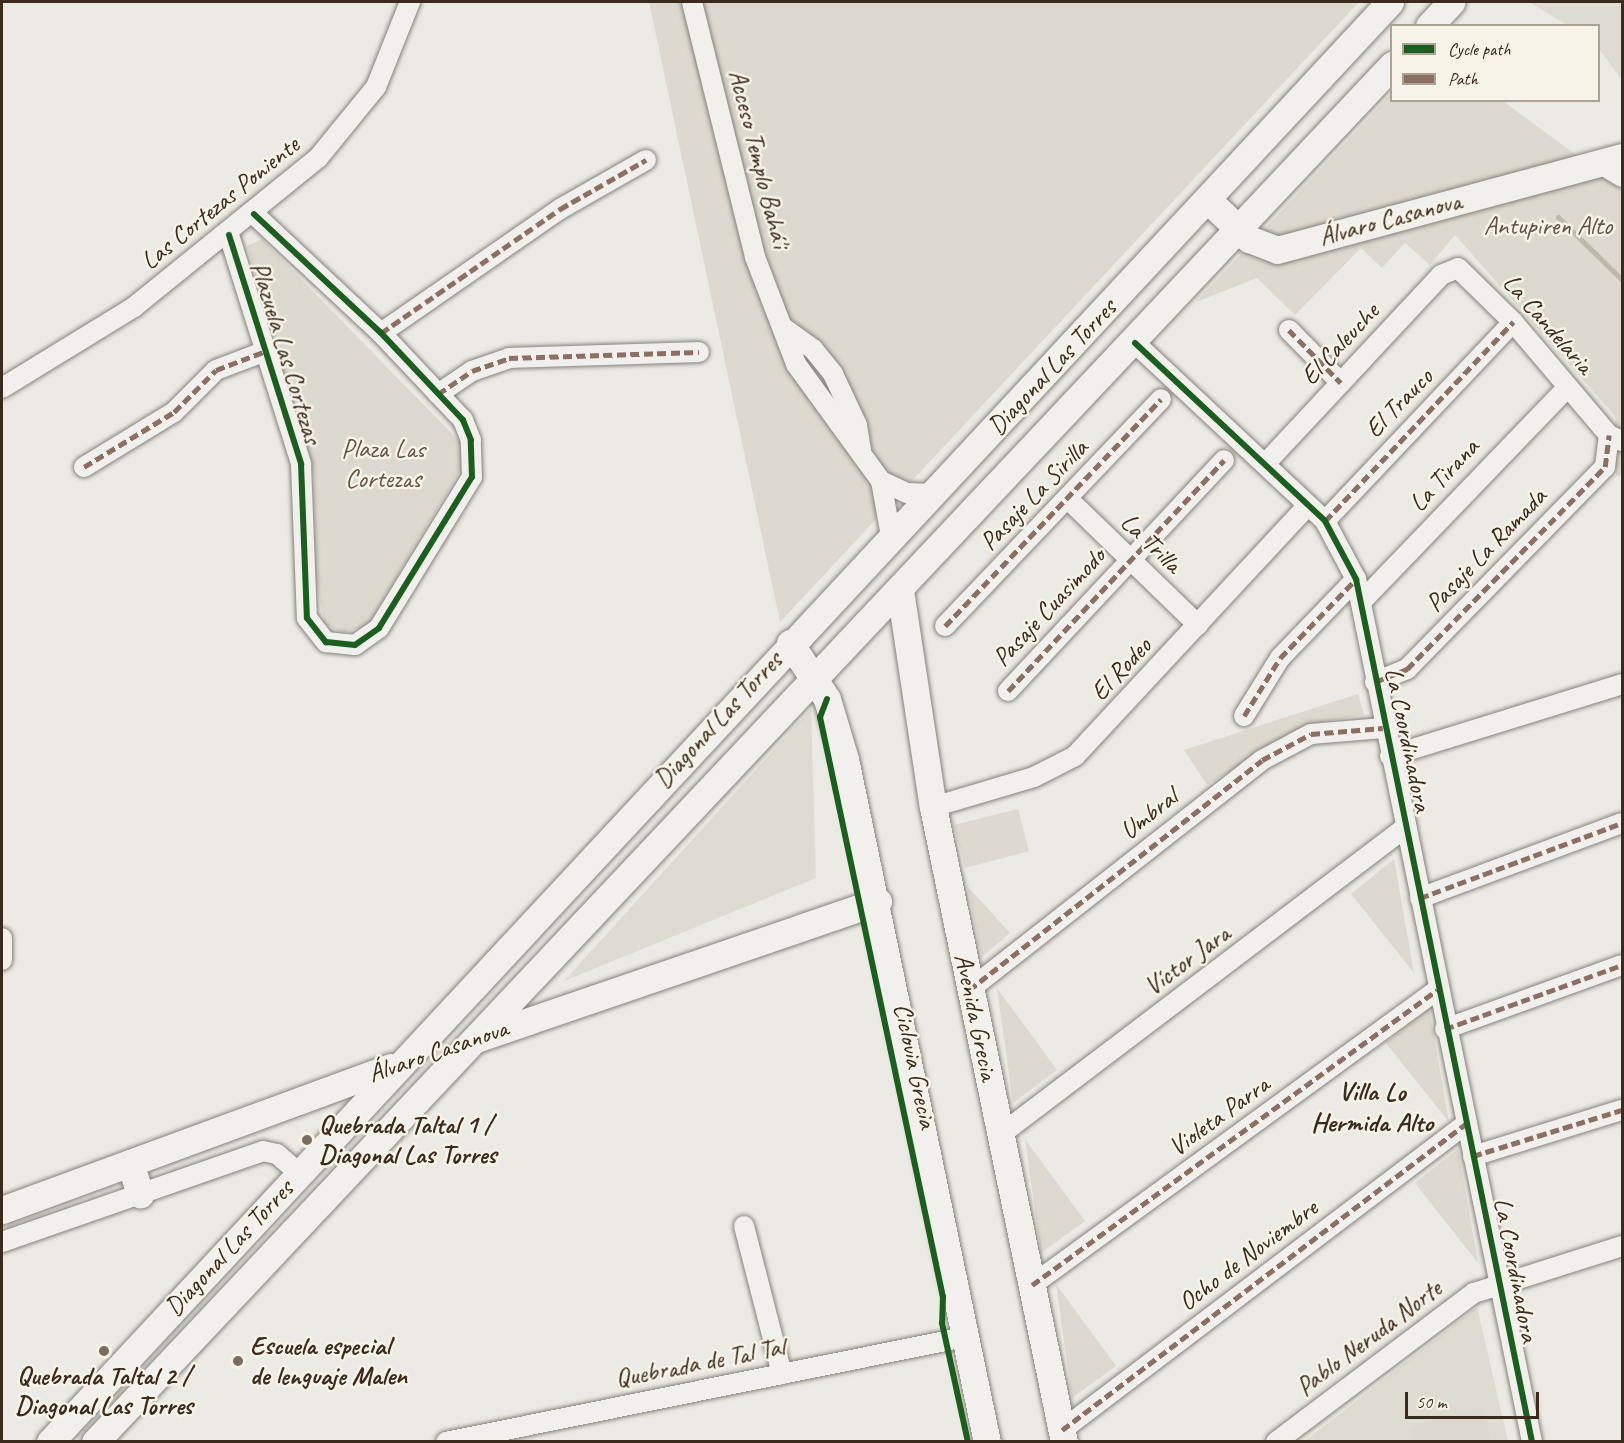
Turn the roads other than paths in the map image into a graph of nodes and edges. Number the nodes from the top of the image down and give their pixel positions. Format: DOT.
graph roads {
  1 [pos="410,2"];
  2 [pos="692,2"];
  3 [pos="1390,2"];
  4 [pos="1451,2"];
  5 [pos="1431,24"];
  6 [pos="1390,67"];
  7 [pos="646,160"];
  8 [pos="1611,160"];
  9 [pos="1623,177"];
  10 [pos="1208,200"];
  11 [pos="254,214"];
  12 [pos="1238,228"];
  13 [pos="229,235"];
  14 [pos="1458,268"];
  15 [pos="1513,322"];
  16 [pos="1289,330"];
  17 [pos="381,333"];
  18 [pos="1135,343"];
  19 [pos="266,351"];
  20 [pos="699,352"];
  21 [pos="1341,383"];
  22 [pos="1568,387"];
  23 [pos="2,388"];
  24 [pos="438,394"];
  25 [pos="1161,399"];
  26 [pos="1616,438"];
  27 [pos="1224,459"];
  28 [pos="1265,464"];
  29 [pos="84,467"];
  30 [pos="881,481"];
  31 [pos="934,494"];
  32 [pos="1068,499"];
  33 [pos="1307,506"];
  34 [pos="1325,521"];
  35 [pos="891,536"];
  36 [pos="1130,561"];
  37 [pos="1356,579"];
  38 [pos="900,590"];
  39 [pos="1360,602"];
  40 [pos="1198,625"];
  41 [pos="945,626"];
  42 [pos="790,643"];
  43 [pos="814,681"];
  44 [pos="1375,682"];
  45 [pos="1623,684"];
  46 [pos="1008,691"];
  47 [pos="1244,716"];
  48 [pos="1383,728"];
  49 [pos="1390,756"];
  50 [pos="933,807"];
  51 [pos="1623,823"];
  52 [pos="1406,828"];
  53 [pos="1420,898"];
  54 [pos="878,901"];
  55 [pos="2,938"];
  56 [pos="2,960"];
  57 [pos="1623,966"];
  58 [pos="969,990"];
  59 [pos="1437,990"];
  60 [pos="1445,1029"];
  61 [pos="472,1040"];
  62 [pos="397,1064"];
  63 [pos="1623,1110"];
  64 [pos="1467,1123"];
  65 [pos="1000,1135"];
  66 [pos="1473,1156"];
  67 [pos="130,1163"];
  68 [pos="298,1172"];
  69 [pos="140,1194"];
  70 [pos="2,1210"];
  71 [pos="744,1226"];
  72 [pos="2,1242"];
  73 [pos="1623,1246"];
  74 [pos="1032,1285"];
  75 [pos="1497,1285"];
  76 [pos="965,1337"];
  77 [pos="782,1374"];
  78 [pos="73,1417"];
  79 [pos="1063,1436"];
  80 [pos="96,1441"];
  81 [pos="50,1442"];
  82 [pos="446,1442"];
  83 [pos="987,1442"];
  84 [pos="1276,1442"];
  85 [pos="1532,1442"];
  1 -- 11 [label="street, Las Cortezas Poniente"];
  2 -- 30 [label="street, Acceso Templo Bahá'i"];
  3 -- 10 [label="main road, Diagonal Las Torres"];
  4 -- 5 [label="main road"];
  6 -- 12 [label="main road, Diagonal Las Torres"];
  7 -- 17 [label="street"];
  8 -- 9 [label="street"];
  8 -- 12 [label="main road, Álvaro Casanova"];
  10 -- 12 [label="main road, Álvaro Casanova"];
  10 -- 31 [label="main road, Diagonal Las Torres"];
  11 -- 13 [label="street, Las Cortezas Poniente"];
  11 -- 17 [label="street, Plazuela Las Cortezas"];
  12 -- 18 [label="main road, Diagonal Las Torres"];
  13 -- 19 [label="street, Plazuela Las Cortezas"];
  13 -- 23 [label="street, Las Cortezas Poniente"];
  14 -- 15 [label="street, La Candelaria"];
  14 -- 21 [label="street, El Caleuche"];
  15 -- 22 [label="street, La Candelaria"];
  15 -- 34 [label="street, El Trauco"];
  16 -- 21 [label="street"];
  17 -- 24 [label="street, Plazuela Las Cortezas"];
  18 -- 28 [label="street, La Coordinadora"];
  18 -- 38 [label="main road, Diagonal Las Torres"];
  19 -- 24 [label="street, Plazuela Las Cortezas"];
  19 -- 29 [label="street"];
  20 -- 24 [label="street"];
  21 -- 28 [label="street, El Caleuche"];
  22 -- 26 [label="street, La Candelaria"];
  22 -- 39 [label="street, La Tirana"];
  25 -- 32 [label="street, Pasaje La Sirilla"];
  26 -- 44 [label="street, Pasaje La Ramada"];
  27 -- 36 [label="street, Pasaje Cuasimodo"];
  28 -- 33 [label="street, La Coordinadora"];
  30 -- 31 [label="street"];
  30 -- 35 [label="street, Acceso Templo Bahá'i"];
  31 -- 35 [label="main road, Diagonal Las Torres"];
  32 -- 36 [label="street, La Trilla"];
  32 -- 41 [label="street, Pasaje La Sirilla"];
  33 -- 34 [label="street, La Coordinadora"];
  33 -- 40 [label="street, El Rodeo"];
  34 -- 37 [label="street, La Coordinadora"];
  35 -- 42 [label="main road, Diagonal Las Torres"];
  36 -- 40 [label="street, La Trilla"];
  36 -- 46 [label="street, Pasaje Cuasimodo"];
  37 -- 39 [label="street, La Coordinadora"];
  37 -- 47 [label="street"];
  38 -- 43 [label="main road, Diagonal Las Torres"];
  38 -- 50 [label="main road, Avenida Grecia"];
  39 -- 44 [label="street, La Coordinadora"];
  40 -- 50 [label="street, El Rodeo"];
  42 -- 43 [label="main road"];
  42 -- 62 [label="main road, Diagonal Las Torres"];
  43 -- 54 [label="main road"];
  43 -- 61 [label="main road, Diagonal Las Torres"];
  44 -- 48 [label="street, La Coordinadora"];
  45 -- 49 [label="street"];
  48 -- 49 [label="street, La Coordinadora"];
  48 -- 58 [label="street, Umbral"];
  49 -- 52 [label="street, La Coordinadora"];
  50 -- 58 [label="main road, Avenida Grecia"];
  51 -- 53 [label="street"];
  52 -- 53 [label="street, La Coordinadora"];
  52 -- 65 [label="street, Víctor Jara"];
  53 -- 59 [label="street, La Coordinadora"];
  54 -- 61 [label="main road, Álvaro Casanova"];
  54 -- 76 [label="main road"];
  55 -- 56 [label="street"];
  57 -- 60 [label="street"];
  58 -- 65 [label="main road, Avenida Grecia"];
  59 -- 60 [label="street, La Coordinadora"];
  59 -- 74 [label="street, Violeta Parra"];
  60 -- 64 [label="street, La Coordinadora"];
  61 -- 62 [label="main road, Álvaro Casanova"];
  61 -- 80 [label="main road, Diagonal Las Torres"];
  62 -- 67 [label="main road, Álvaro Casanova"];
  62 -- 68 [label="main road, Diagonal Las Torres"];
  63 -- 66 [label="street"];
  64 -- 66 [label="street, La Coordinadora"];
  64 -- 79 [label="street, Ocho de Noviembre"];
  65 -- 74 [label="main road, Avenida Grecia"];
  66 -- 75 [label="street, La Coordinadora"];
  67 -- 69 [label="main road"];
  67 -- 70 [label="main road, Álvaro Casanova"];
  68 -- 69 [label="street"];
  68 -- 78 [label="main road, Diagonal Las Torres"];
  69 -- 72 [label="street"];
  71 -- 77 [label="street"];
  73 -- 75 [label="street, Pablo Neruda Norte"];
  74 -- 79 [label="main road, Avenida Grecia"];
  75 -- 84 [label="street, Pablo Neruda Norte"];
  75 -- 85 [label="street, La Coordinadora"];
  76 -- 77 [label="street, Quebrada de Tal Tal"];
  76 -- 83 [label="main road"];
  77 -- 82 [label="street, Quebrada de Tal Tal"];
  78 -- 80 [label="street"];
  78 -- 81 [label="main road, Diagonal Las Torres"];
}
